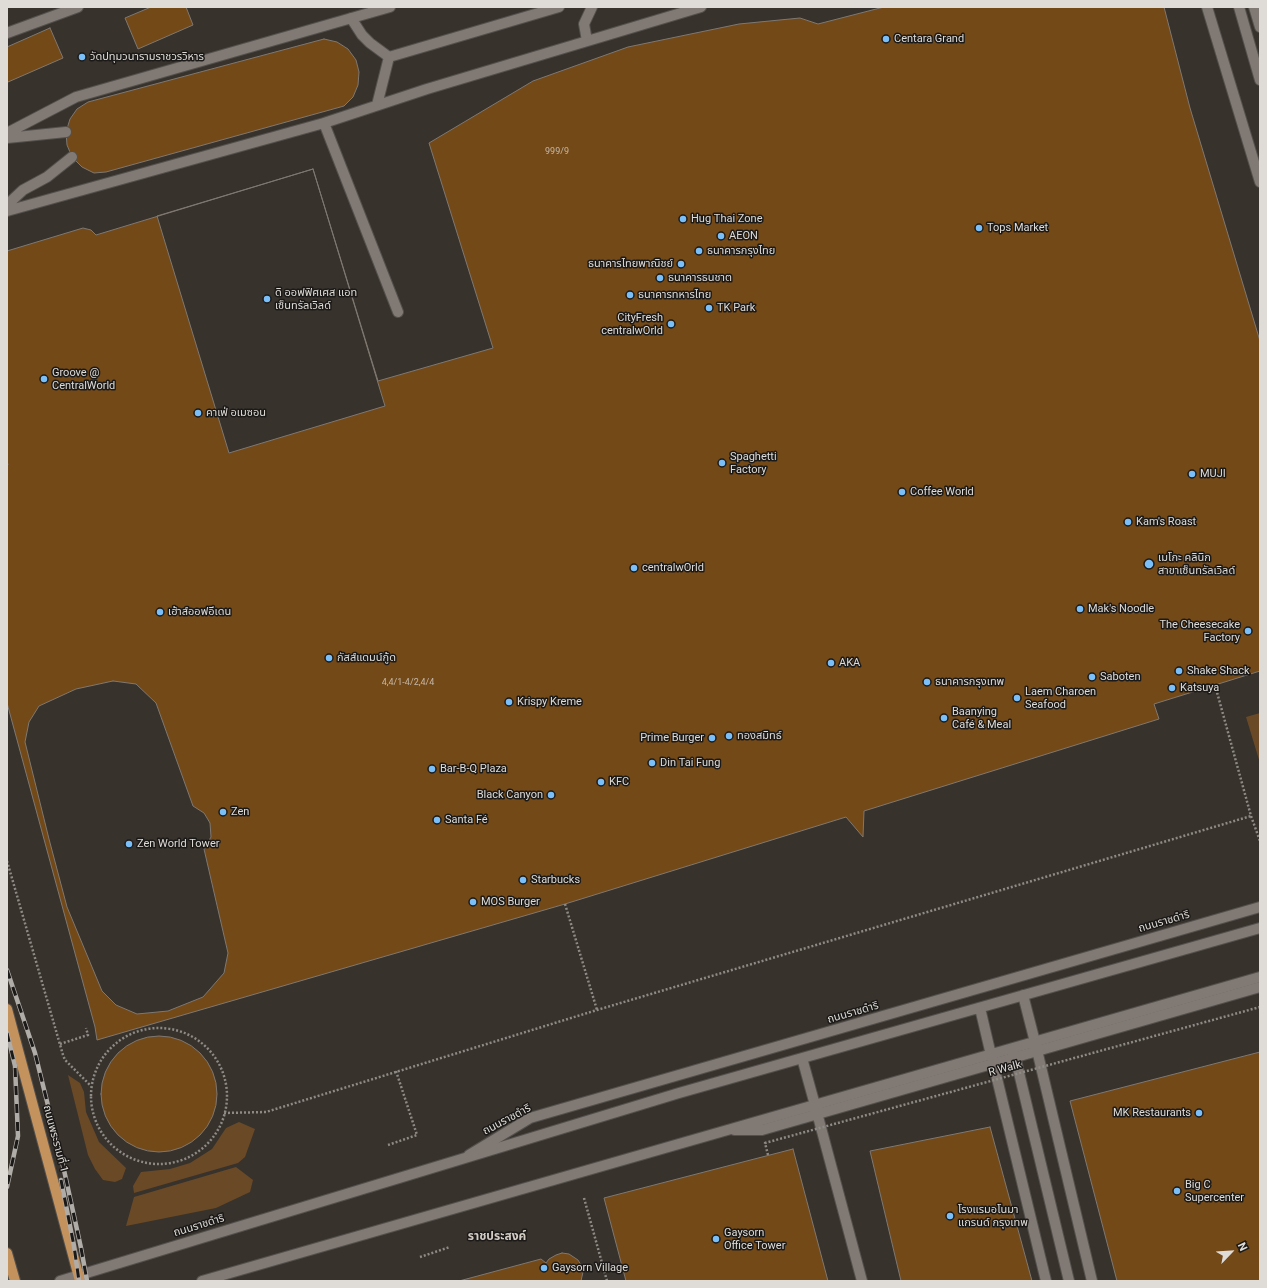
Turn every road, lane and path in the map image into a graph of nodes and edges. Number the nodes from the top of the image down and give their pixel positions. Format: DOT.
graph roads {
  1 [pos="78,7"];
  2 [pos="390,7"];
  3 [pos="559,7"];
  4 [pos="592,7"];
  5 [pos="700,7"];
  6 [pos="1207,7"];
  7 [pos="1239,7"];
  8 [pos="1254,7"];
  9 [pos="351,18"];
  10 [pos="1260,27"];
  11 [pos="7,33"];
  12 [pos="587,42"];
  13 [pos="390,57"];
  14 [pos="1260,80"];
  15 [pos="378,105"];
  16 [pos="324,123"];
  17 [pos="66,132"];
  18 [pos="7,133"];
  19 [pos="7,138"];
  20 [pos="72,157"];
  21 [pos="1260,182"];
  22 [pos="7,205"];
  23 [pos="7,210"];
  24 [pos="398,312"];
  25 [pos="1215,685"];
  26 [pos="1251,816"];
  27 [pos="1260,841"];
  28 [pos="7,861"];
  29 [pos="565,904"];
  30 [pos="1260,907"];
  31 [pos="1260,928"];
  32 [pos="1260,977"];
  33 [pos="1260,987"];
  34 [pos="1023,995"];
  35 [pos="1260,1007"];
  36 [pos="980,1008"];
  37 [pos="7,1009"];
  38 [pos="597,1010"];
  39 [pos="86,1028"];
  40 [pos="60,1044"];
  41 [pos="1036,1047"];
  42 [pos="1014,1053"];
  43 [pos="802,1058"];
  44 [pos="992,1059"];
  45 [pos="396,1071"];
  46 [pos="91,1086"];
  47 [pos="816,1110"];
  48 [pos="224,1113"];
  49 [pos="388,1144"];
  50 [pos="768,1155"];
  51 [pos="460,1160"];
  52 [pos="584,1198"];
  53 [pos="450,1248"];
  54 [pos="7,1253"];
  55 [pos="420,1257"];
  56 [pos="80,1278"];
  57 [pos="15,1281"];
  58 [pos="60,1281"];
  59 [pos="202,1281"];
  60 [pos="607,1281"];
  61 [pos="862,1281"];
  62 [pos="1046,1281"];
  63 [pos="1069,1281"];
  64 [pos="1092,1281"];
  1 -- 11 [label="main road"];
  2 -- 9 [label="main road"];
  3 -- 13 [label="main road"];
  4 -- 12 [label="main road"];
  5 -- 12 [label="main road"];
  6 -- 21 [label="main road"];
  7 -- 14 [label="main road"];
  8 -- 10 [label="main road"];
  9 -- 13 [label="main road"];
  9 -- 18 [label="main road"];
  12 -- 15 [label="main road"];
  13 -- 15 [label="main road"];
  15 -- 16 [label="main road"];
  16 -- 23 [label="main road"];
  16 -- 24 [label="main road"];
  17 -- 19 [label="main road"];
  20 -- 22 [label="main road"];
  25 -- 26 [label="path"];
  26 -- 27 [label="path"];
  26 -- 38 [label="path"];
  28 -- 40 [label="path"];
  29 -- 38 [label="path"];
  30 -- 51 [label="main road, ถนนราชดำริ"];
  31 -- 34 [label="main road, ถนนราชดำริ"];
  32 -- 41 [label="main road"];
  33 -- 41 [label="main road"];
  34 -- 36 [label="main road, ถนนราชดำริ"];
  34 -- 41 [label="main road"];
  35 -- 50 [label="path, R Walk, bridge"];
  36 -- 43 [label="main road, ถนนราชดำริ"];
  36 -- 44 [label="main road"];
  37 -- 56 [label="main road, ถนนพระรามที่ 1"];
  38 -- 45 [label="path"];
  39 -- 40 [label="path"];
  40 -- 46 [label="path"];
  41 -- 42 [label="main road"];
  41 -- 64 [label="main road"];
  42 -- 44 [label="main road"];
  42 -- 63 [label="main road"];
  43 -- 47 [label="main road"];
  43 -- 51 [label="main road, ถนนราชดำริ"];
  44 -- 47 [label="main road"];
  44 -- 62 [label="main road"];
  45 -- 48 [label="path"];
  45 -- 49 [label="path"];
  46 -- 48 [label="path"];
  46 -- 48 [label="path"];
  47 -- 59 [label="main road"];
  47 -- 61 [label="main road"];
  51 -- 56 [label="main road, ถนนราชดำริ"];
  52 -- 60 [label="path"];
  53 -- 55 [label="path"];
  54 -- 57 [label="main road"];
  56 -- 58 [label="main road, ถนนราชดำริ"];
}
